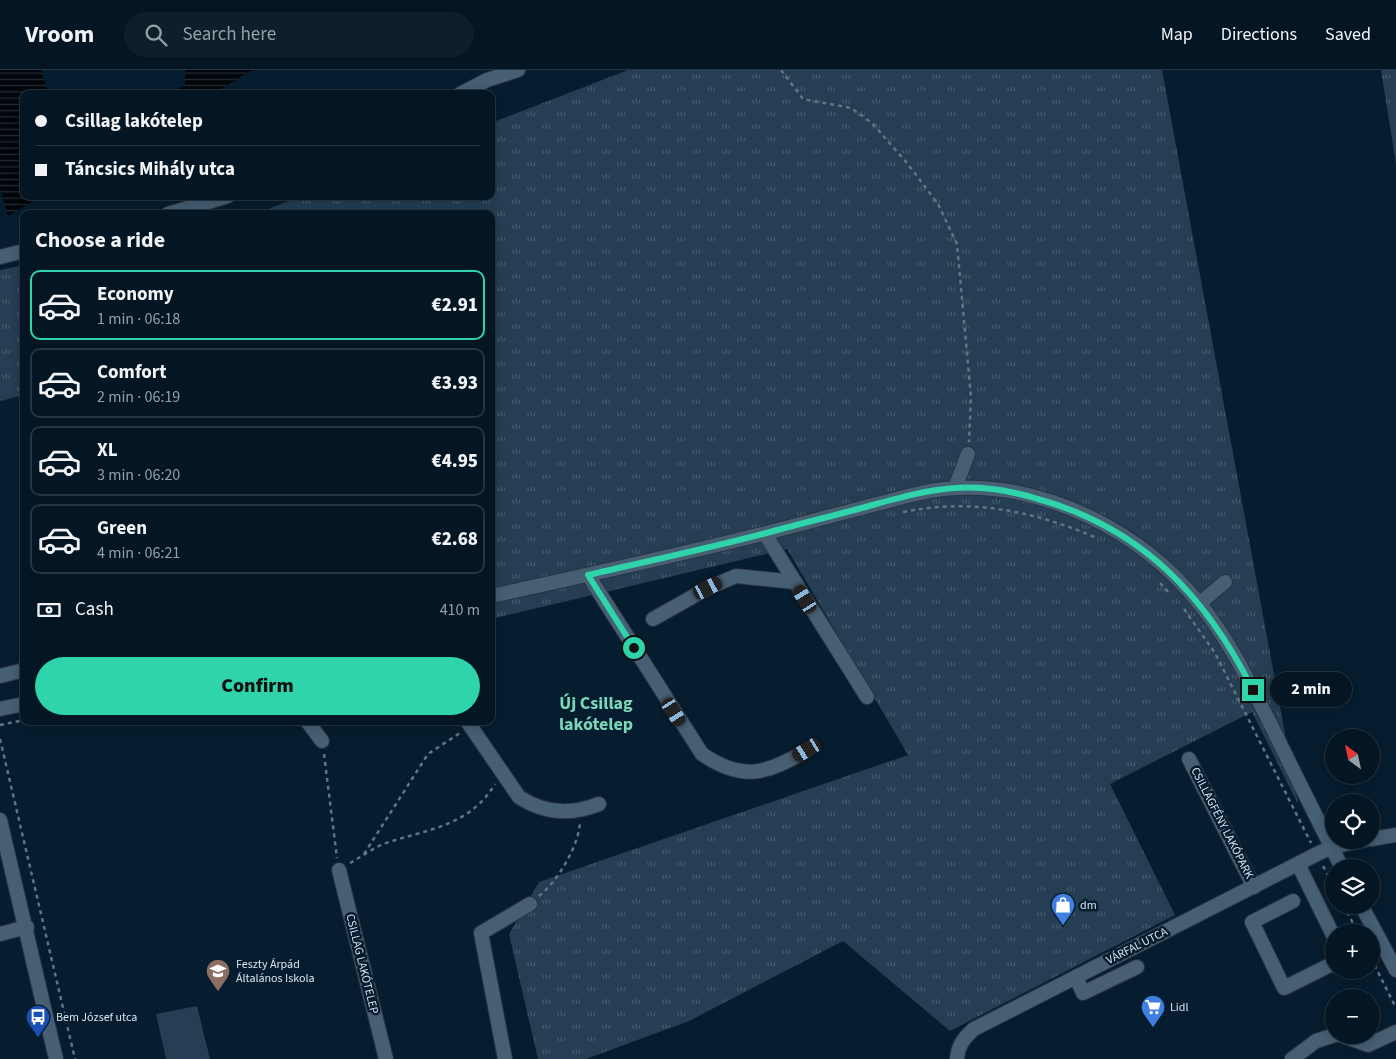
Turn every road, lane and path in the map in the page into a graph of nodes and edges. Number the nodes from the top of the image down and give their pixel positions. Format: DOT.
graph roads {
  1 [pos="518,70"];
  2 [pos="781,70"];
  3 [pos="468,90"];
  4 [pos="215,200"];
  5 [pos="181,210"];
  6 [pos="20,252"];
  7 [pos="0,257"];
  8 [pos="968,454"];
  9 [pos="956,488"];
  10 [pos="897,514"];
  11 [pos="765,534"];
  12 [pos="1098,538"];
  13 [pos="588,575"];
  14 [pos="1154,578"];
  15 [pos="795,582"];
  16 [pos="1225,582"];
  17 [pos="1171,594"];
  18 [pos="495,595"];
  19 [pos="1200,603"];
  20 [pos="1183,607"];
  21 [pos="653,619"];
  22 [pos="20,671"];
  23 [pos="0,676"];
  24 [pos="867,698"];
  25 [pos="20,705"];
  26 [pos="0,709"];
  27 [pos="20,721"];
  28 [pos="310,725"];
  29 [pos="468,725"];
  30 [pos="470,725"];
  31 [pos="0,726"];
  32 [pos="0,739"];
  33 [pos="322,741"];
  34 [pos="807,750"];
  35 [pos="1189,759"];
  36 [pos="502,772"];
  37 [pos="599,804"];
  38 [pos="581,812"];
  39 [pos="0,820"];
  40 [pos="1325,833"];
  41 [pos="1396,835"];
  42 [pos="1380,838"];
  43 [pos="1328,849"];
  44 [pos="1317,854"];
  45 [pos="363,856"];
  46 [pos="1298,864"];
  47 [pos="1325,869"];
  48 [pos="339,870"];
  49 [pos="1254,887"];
  50 [pos="1293,901"];
  51 [pos="530,904"];
  52 [pos="1366,914"];
  53 [pos="1328,924"];
  54 [pos="27,927"];
  55 [pos="0,934"];
  56 [pos="1137,967"];
  57 [pos="1325,968"];
  58 [pos="1396,970"];
  59 [pos="1380,976"];
  60 [pos="1076,977"];
  61 [pos="1396,1008"];
  62 [pos="1396,1032"];
  63 [pos="1325,1038"];
  64 [pos="1355,1044"];
  65 [pos="1368,1052"];
  66 [pos="56,1059"];
  67 [pos="75,1059"];
  68 [pos="386,1059"];
  69 [pos="505,1059"];
  70 [pos="957,1059"];
  71 [pos="1292,1059"];
  1 -- 3 [label="street"];
  2 -- 8 [label="path"];
  4 -- 5 [label="street"];
  6 -- 7 [label="street"];
  8 -- 9 [label="street"];
  9 -- 11 [label="street"];
  9 -- 19 [label="street"];
  10 -- 12 [label="path"];
  11 -- 13 [label="street"];
  11 -- 15 [label="street"];
  13 -- 18 [label="street"];
  13 -- 34 [label="street"];
  14 -- 17 [label="path"];
  15 -- 21 [label="street"];
  15 -- 24 [label="street"];
  16 -- 19 [label="street"];
  19 -- 40 [label="street"];
  20 -- 44 [label="path"];
  22 -- 23 [label="street"];
  25 -- 26 [label="street"];
  27 -- 31 [label="path"];
  28 -- 33 [label="street"];
  29 -- 45 [label="path"];
  30 -- 36 [label="street"];
  32 -- 67 [label="path"];
  33 -- 48 [label="path"];
  35 -- 49 [label="street, CSILLAGFÉNY LAKÓPARK"];
  36 -- 38 [label="street"];
  36 -- 45 [label="path"];
  37 -- 38 [label="street"];
  38 -- 51 [label="path"];
  39 -- 54 [label="street"];
  41 -- 42 [label="street"];
  43 -- 44 [label="street, VÁRFAL UTCA"];
  44 -- 46 [label="street, VÁRFAL UTCA"];
  44 -- 47 [label="path"];
  45 -- 48 [label="path"];
  46 -- 49 [label="street, VÁRFAL UTCA"];
  46 -- 53 [label="street"];
  48 -- 68 [label="street, CSILLAG LAKÓTELEP"];
  49 -- 60 [label="street, VÁRFAL UTCA"];
  50 -- 57 [label="street"];
  51 -- 69 [label="street"];
  52 -- 58 [label="street"];
  54 -- 55 [label="street"];
  54 -- 66 [label="street"];
  56 -- 60 [label="street"];
  59 -- 61 [label="path"];
  60 -- 70 [label="street, VÁRFAL UTCA"];
  62 -- 65 [label="street"];
  63 -- 71 [label="street"];
  64 -- 65 [label="street"];
}
